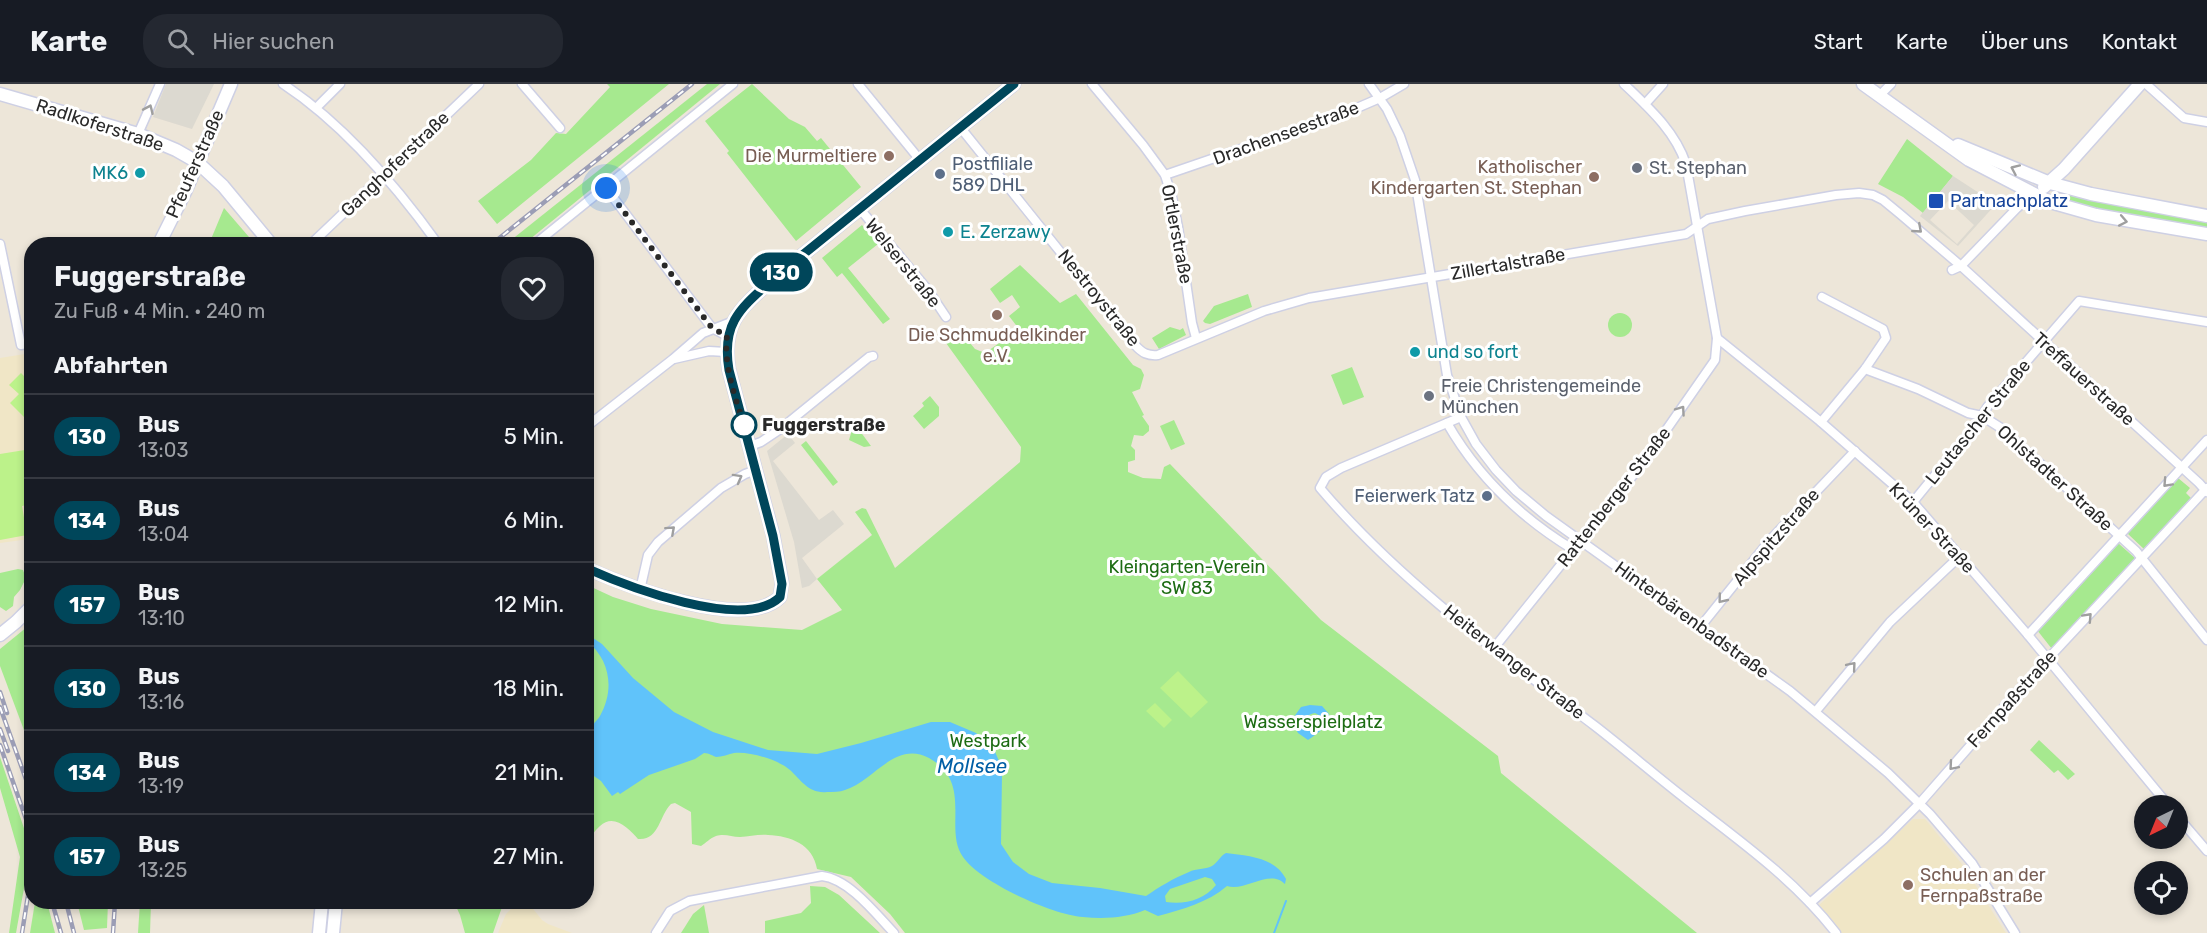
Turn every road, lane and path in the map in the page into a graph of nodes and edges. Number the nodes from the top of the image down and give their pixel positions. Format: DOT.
graph roads {
  1 [pos="160,84"];
  2 [pos="231,84"];
  3 [pos="283,84"];
  4 [pos="340,84"];
  5 [pos="479,84"];
  6 [pos="522,84"];
  7 [pos="733,84"];
  8 [pos="858,84"];
  9 [pos="1014,84"];
  10 [pos="1092,84"];
  11 [pos="1369,84"];
  12 [pos="1404,84"];
  13 [pos="1624,84"];
  14 [pos="1663,84"];
  15 [pos="1863,84"];
  16 [pos="1891,84"];
  17 [pos="2140,84"];
  18 [pos="2146,84"];
  19 [pos="0,94"];
  20 [pos="1879,96"];
  21 [pos="1380,98"];
  22 [pos="1645,104"];
  23 [pos="317,107"];
  24 [pos="2207,122"];
  25 [pos="560,128"];
  26 [pos="960,128"];
  27 [pos="138,134"];
  28 [pos="1940,138"];
  29 [pos="920,160"];
  30 [pos="197,162"];
  31 [pos="383,176"];
  32 [pos="1165,176"];
  33 [pos="2050,183"];
  34 [pos="606,188"];
  35 [pos="2033,194"];
  36 [pos="860,209"];
  37 [pos="2207,216"];
  38 [pos="1697,227"];
  39 [pos="2207,234"];
  40 [pos="162,237"];
  41 [pos="265,237"];
  42 [pos="318,237"];
  43 [pos="432,237"];
  44 [pos="544,237"];
  45 [pos="0,244"];
  46 [pos="1961,266"];
  47 [pos="1952,270"];
  48 [pos="1432,277"];
  49 [pos="1822,297"];
  50 [pos="946,317"];
  51 [pos="734,321"];
  52 [pos="2207,322"];
  53 [pos="712,328"];
  54 [pos="727,336"];
  55 [pos="1196,338"];
  56 [pos="1717,338"];
  57 [pos="2043,342"];
  58 [pos="24,344"];
  59 [pos="726,352"];
  60 [pos="1147,355"];
  61 [pos="873,356"];
  62 [pos="673,359"];
  63 [pos="1865,369"];
  64 [pos="1982,416"];
  65 [pos="1461,417"];
  66 [pos="594,422"];
  67 [pos="1821,422"];
  68 [pos="1447,423"];
  69 [pos="2207,440"];
  70 [pos="750,446"];
  71 [pos="1854,451"];
  72 [pos="2182,467"];
  73 [pos="756,470"];
  74 [pos="2206,490"];
  75 [pos="1912,502"];
  76 [pos="2118,536"];
  77 [pos="1582,540"];
  78 [pos="1574,550"];
  79 [pos="1960,556"];
  80 [pos="2142,558"];
  81 [pos="594,571"];
  82 [pos="640,590"];
  83 [pos="24,614"];
  84 [pos="1701,626"];
  85 [pos="0,635"];
  86 [pos="2028,635"];
  87 [pos="2207,640"];
  88 [pos="1494,648"];
  89 [pos="2048,659"];
  90 [pos="1816,711"];
  91 [pos="2160,795"];
  92 [pos="1920,803"];
  93 [pos="2188,829"];
  94 [pos="2207,851"];
  95 [pos="1810,903"];
  96 [pos="321,909"];
  97 [pos="335,909"];
  98 [pos="319,933"];
  99 [pos="333,933"];
  100 [pos="656,933"];
  101 [pos="894,933"];
  102 [pos="1836,933"];
  103 [pos="2015,933"];
  27 -- 1 [label="street, one-way"];
  2 -- 30 [label="street, Pfeuferstraße"];
  3 -- 23 [label="street"];
  4 -- 23 [label="street"];
  5 -- 31 [label="street, Ganghoferstraße"];
  6 -- 25 [label="street"];
  7 -- 34 [label="street"];
  8 -- 29 [label="street"];
  9 -- 26 [label="street"];
  10 -- 32 [label="street, Ortlerstraße"];
  11 -- 21 [label="street, Hinterbärenbadstraße"];
  12 -- 21 [label="street, Drachenseestraße"];
  13 -- 22 [label="street"];
  14 -- 22 [label="street"];
  15 -- 20 [label="street"];
  16 -- 20 [label="street"];
  17 -- 33 [label="street"];
  18 -- 24 [label="street"];
  19 -- 27 [label="street, Radlkoferstraße"];
  20 -- 28 [label="street"];
  21 -- 32 [label="street, Drachenseestraße"];
  21 -- 48 [label="street, Hinterbärenbadstraße"];
  22 -- 38 [label="street"];
  23 -- 31 [label="street"];
  26 -- 29 [label="street"];
  26 -- 60 [label="street, Nestroystraße"];
  27 -- 30 [label="street, Radlkoferstraße"];
  33 -- 28 [label="street, one-way"];
  28 -- 35 [label="street"];
  29 -- 36 [label="street"];
  30 -- 40 [label="street, Pfeuferstraße"];
  30 -- 41 [label="street, Radlkoferstraße"];
  31 -- 42 [label="street, Ganghoferstraße"];
  31 -- 43 [label="street"];
  32 -- 55 [label="street, Ortlerstraße"];
  33 -- 35 [label="street"];
  33 -- 37 [label="street"];
  34 -- 44 [label="street"];
  34 -- 53 [label="street"];
  35 -- 39 [label="street, one-way"];
  35 -- 46 [label="street"];
  36 -- 50 [label="street, Welserstraße"];
  36 -- 51 [label="street"];
  38 -- 46 [label="street, Zillertalstraße, one-way"];
  38 -- 48 [label="street, Zillertalstraße"];
  38 -- 56 [label="street"];
  45 -- 58 [label="street"];
  46 -- 47 [label="street"];
  46 -- 57 [label="street, Treffauerstraße"];
  48 -- 55 [label="street, Zillertalstraße"];
  48 -- 65 [label="street, Hinterbärenbadstraße"];
  49 -- 63 [label="street"];
  51 -- 53 [label="street"];
  51 -- 54 [label="street"];
  52 -- 57 [label="street, Leutascher Straße"];
  53 -- 54 [label="street"];
  53 -- 62 [label="street"];
  54 -- 59 [label="street"];
  55 -- 60 [label="street, Zillertalstraße"];
  56 -- 67 [label="street, Krüner Straße"];
  77 -- 56 [label="street, Rattenberger Straße, one-way"];
  57 -- 64 [label="street, Leutascher Straße"];
  57 -- 72 [label="street, Treffauerstraße"];
  59 -- 62 [label="street"];
  59 -- 70 [label="street"];
  61 -- 70 [label="street"];
  62 -- 66 [label="street"];
  63 -- 64 [label="street, Ohlstadter Straße"];
  63 -- 67 [label="street"];
  64 -- 75 [label="street, Leutascher Straße"];
  64 -- 76 [label="street, Ohlstadter Straße"];
  65 -- 68 [label="street, Heiterwanger Straße"];
  65 -- 77 [label="street, Hinterbärenbadstraße"];
  67 -- 71 [label="street, Krüner Straße"];
  68 -- 78 [label="street"];
  68 -- 88 [label="street, Heiterwanger Straße"];
  69 -- 72 [label="street, Fernpaßstraße"];
  70 -- 73 [label="street"];
  71 -- 75 [label="street, Krüner Straße"];
  71 -- 84 [label="street, Alpspitzstraße, one-way"];
  72 -- 74 [label="street, Treffauerstraße"];
  72 -- 76 [label="street, Fernpaßstraße, one-way"];
  82 -- 73 [label="street, one-way"];
  73 -- 82 [label="street"];
  74 -- 80 [label="street, Fernpaßstraße"];
  75 -- 79 [label="street, Krüner Straße"];
  76 -- 80 [label="street, Ohlstadter Straße"];
  76 -- 86 [label="street, Fernpaßstraße"];
  77 -- 78 [label="street, Rattenberger Straße"];
  77 -- 84 [label="street, Hinterbärenbadstraße"];
  78 -- 88 [label="street, Rattenberger Straße"];
  79 -- 86 [label="street, Krüner Straße"];
  90 -- 79 [label="street, one-way"];
  80 -- 87 [label="street, Ohlstadter Straße"];
  89 -- 80 [label="street, Fernpaßstraße, one-way"];
  81 -- 82 [label="street"];
  83 -- 85 [label="street"];
  84 -- 90 [label="street, Hinterbärenbadstraße"];
  86 -- 89 [label="street, Krüner Straße"];
  88 -- 95 [label="street, Heiterwanger Straße"];
  89 -- 91 [label="street, Krüner Straße"];
  89 -- 92 [label="street, Fernpaßstraße, one-way"];
  90 -- 92 [label="street, Hinterbärenbadstraße"];
  92 -- 95 [label="street, Fernpaßstraße"];
  92 -- 103 [label="street, Hinterbärenbadstraße"];
  93 -- 94 [label="street"];
  95 -- 102 [label="street, Heiterwanger Straße"];
  96 -- 98 [label="street"];
  97 -- 99 [label="street"];
  100 -- 101 [label="street"];
}
